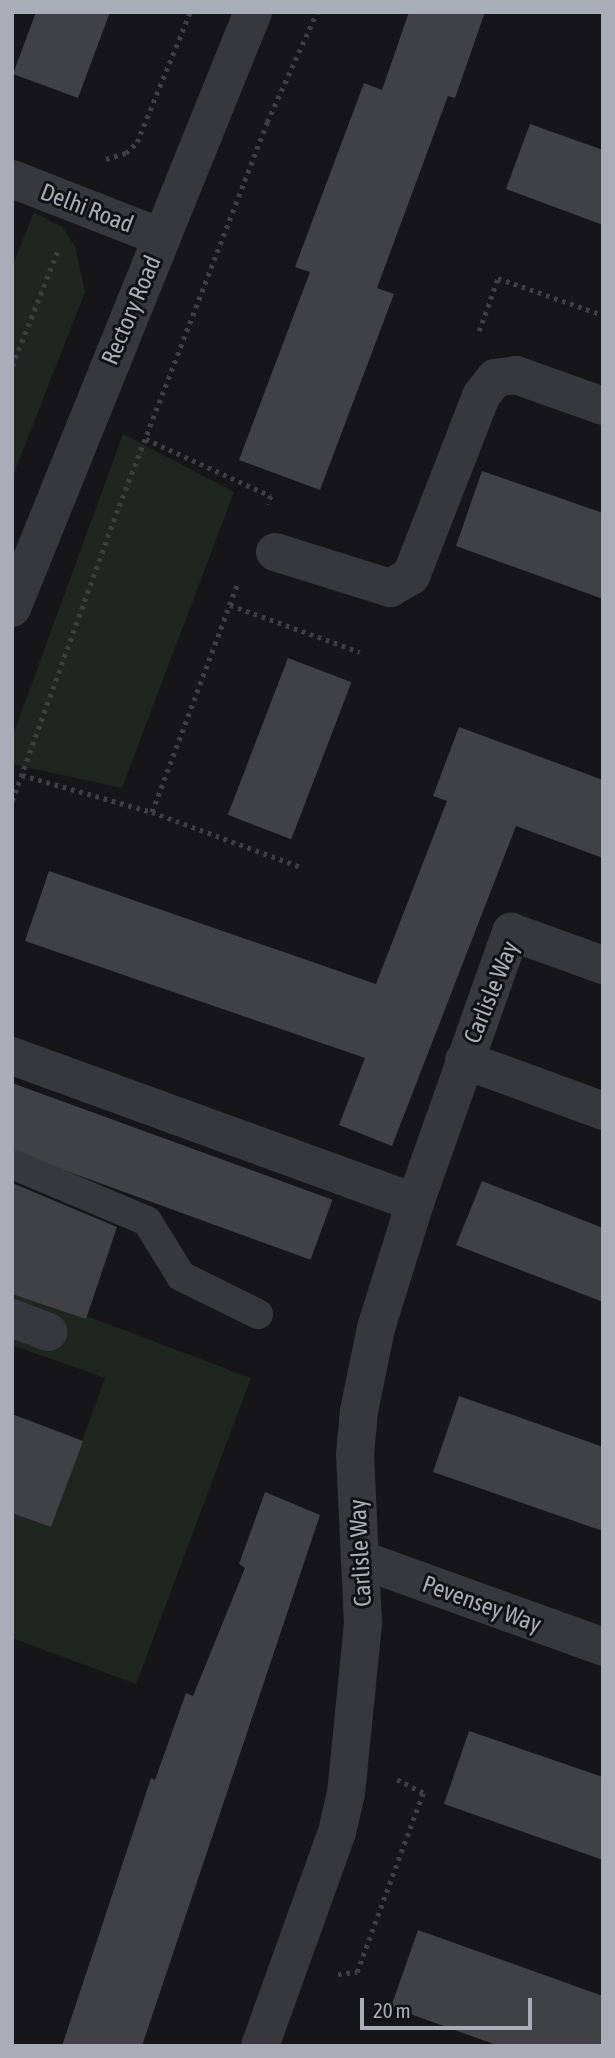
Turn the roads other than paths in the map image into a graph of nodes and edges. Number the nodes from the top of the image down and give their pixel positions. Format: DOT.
graph roads {
  1 [pos="253,12"];
  2 [pos="12,179"];
  3 [pos="161,237"];
  4 [pos="603,406"];
  5 [pos="275,552"];
  6 [pos="12,608"];
  7 [pos="603,965"];
  8 [pos="12,1056"];
  9 [pos="464,1060"];
  10 [pos="603,1111"];
  11 [pos="12,1164"];
  12 [pos="415,1203"];
  13 [pos="258,1314"];
  14 [pos="12,1318"];
  15 [pos="48,1332"];
  16 [pos="362,1560"];
  17 [pos="603,1647"];
  18 [pos="260,2046"];
  1 -- 3 [label="street, Rectory Road"];
  2 -- 3 [label="street, Delhi Road"];
  3 -- 6 [label="street, Rectory Road"];
  4 -- 5 [label="street"];
  7 -- 9 [label="street, Carlisle Way"];
  8 -- 12 [label="street"];
  9 -- 10 [label="street, Carlisle Way"];
  9 -- 12 [label="street, Carlisle Way"];
  11 -- 13 [label="lane"];
  12 -- 16 [label="street, Carlisle Way"];
  14 -- 15 [label="street"];
  16 -- 17 [label="street, Pevensey Way"];
  16 -- 18 [label="street, Carlisle Way"];
}
